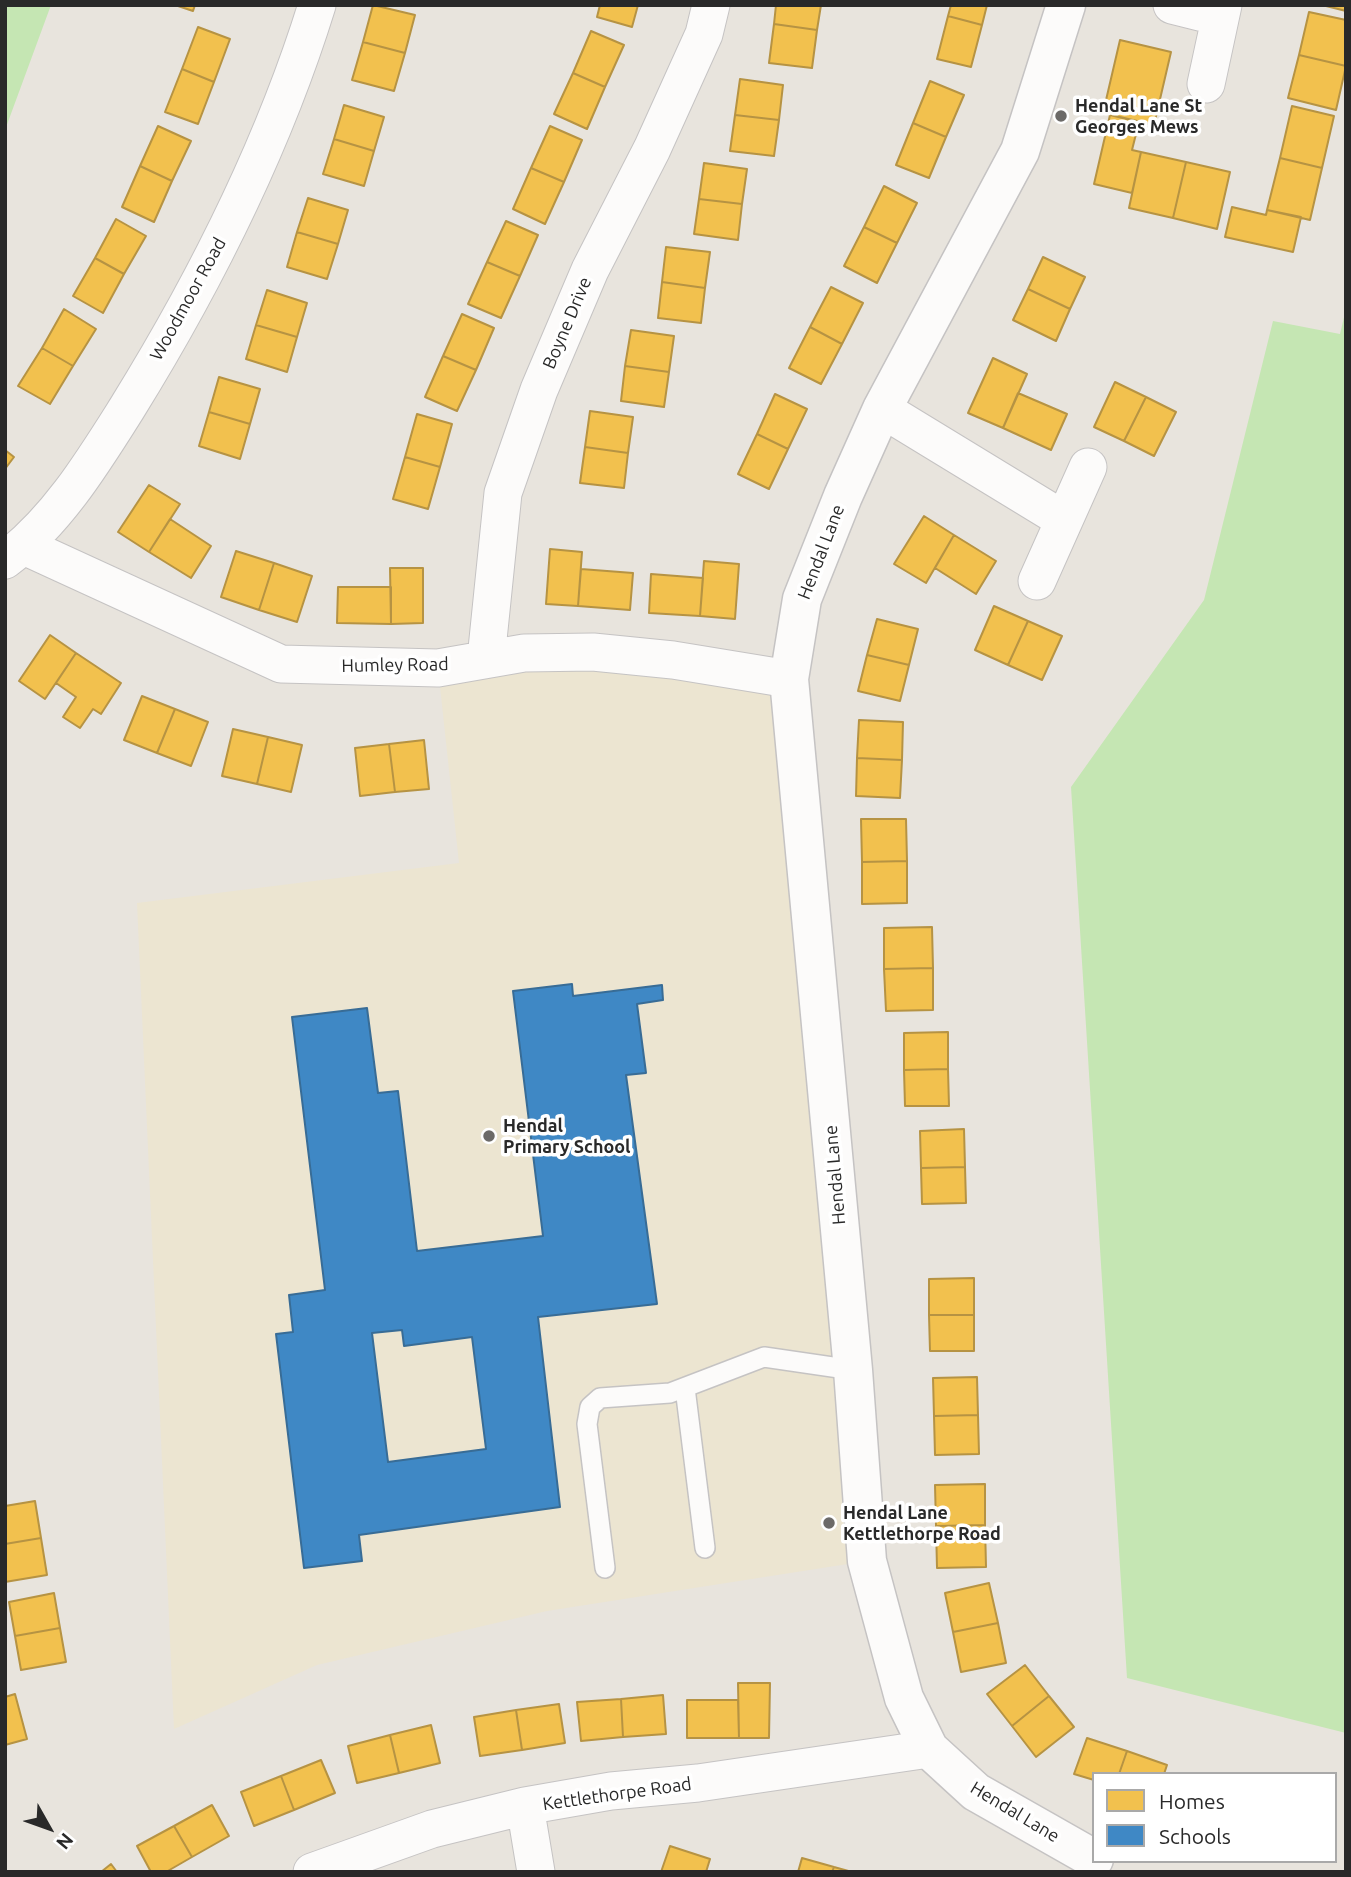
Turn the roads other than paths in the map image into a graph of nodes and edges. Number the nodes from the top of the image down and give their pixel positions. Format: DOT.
graph roads {
  1 [pos="317,5"];
  2 [pos="711,5"];
  3 [pos="1066,5"];
  4 [pos="1172,5"];
  5 [pos="1221,11"];
  6 [pos="1206,85"];
  7 [pos="882,410"];
  8 [pos="1088,467"];
  9 [pos="1063,520"];
  10 [pos="15,553"];
  11 [pos="1037,581"];
  12 [pos="486,659"];
  13 [pos="789,679"];
  14 [pos="853,1370"];
  15 [pos="685,1388"];
  16 [pos="705,1548"];
  17 [pos="606,1567"];
  18 [pos="929,1749"];
  19 [pos="525,1806"];
  20 [pos="1092,1858"];
  21 [pos="312,1872"];
  22 [pos="537,1872"];
  1 -- 10 [label="street, Woodmoor Road"];
  2 -- 12 [label="street, Boyne Drive"];
  3 -- 7 [label="street, Hendal Lane"];
  4 -- 5 [label="street"];
  5 -- 6 [label="street"];
  7 -- 9 [label="street"];
  7 -- 13 [label="street, Hendal Lane"];
  8 -- 9 [label="street"];
  9 -- 11 [label="street"];
  10 -- 12 [label="street, Humley Road"];
  12 -- 13 [label="street, Humley Road"];
  13 -- 14 [label="street, Hendal Lane"];
  14 -- 15 [label="lane"];
  14 -- 18 [label="street, Hendal Lane"];
  15 -- 16 [label="lane"];
  15 -- 17 [label="lane"];
  18 -- 19 [label="street, Kettlethorpe Road"];
  18 -- 20 [label="street, Hendal Lane"];
  19 -- 21 [label="street, Kettlethorpe Road"];
  19 -- 22 [label="street"];
}
